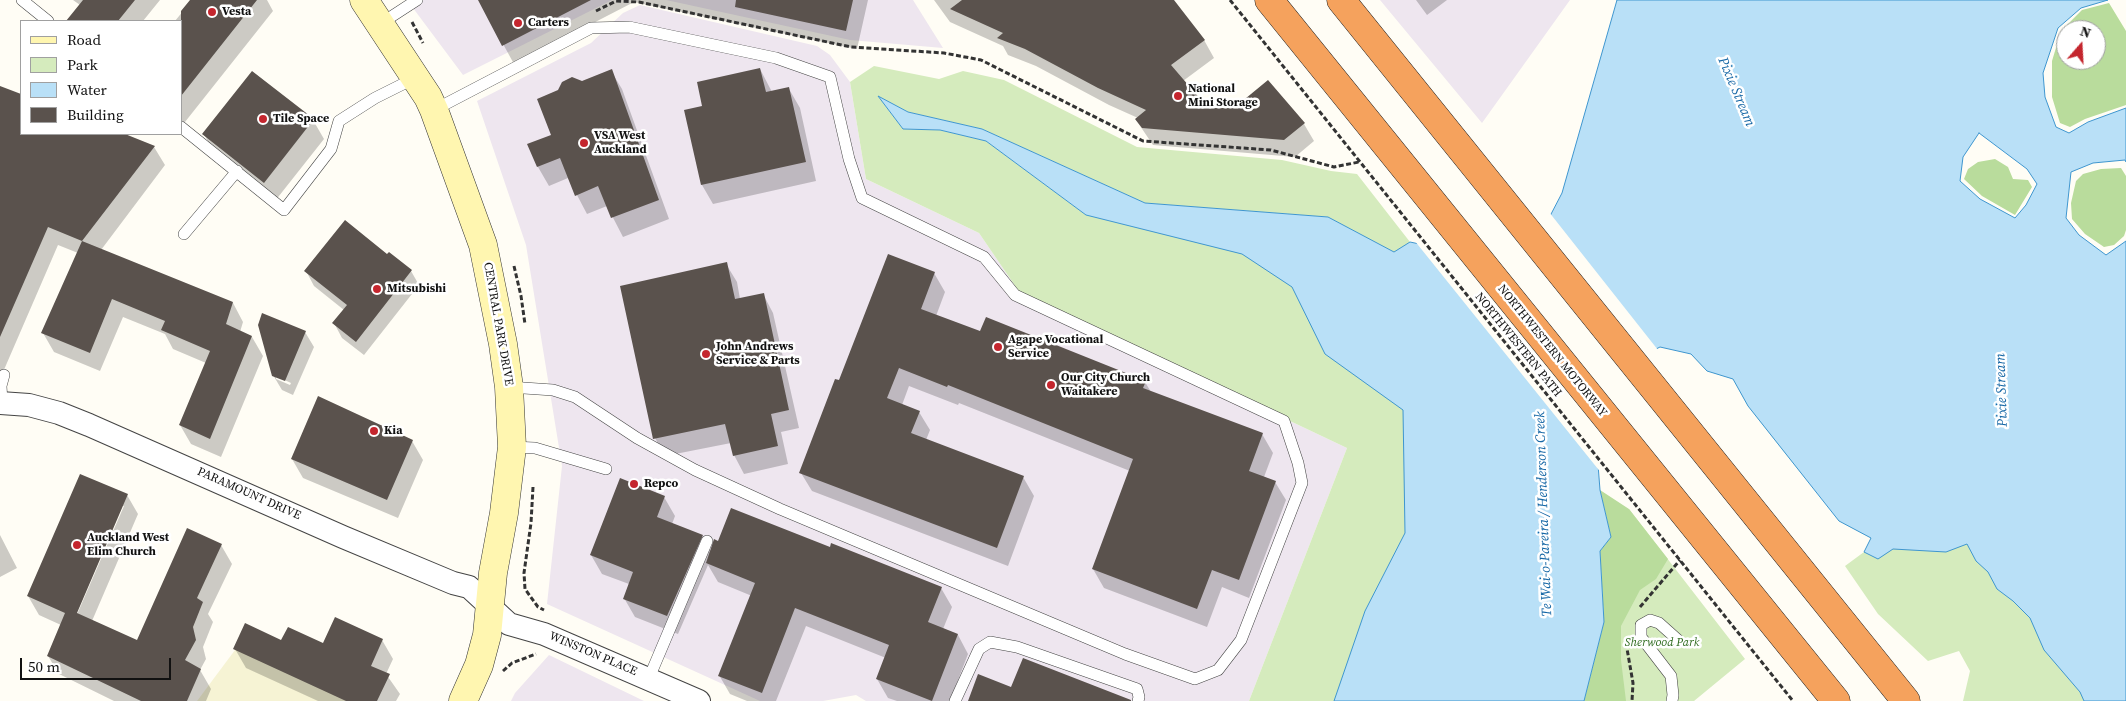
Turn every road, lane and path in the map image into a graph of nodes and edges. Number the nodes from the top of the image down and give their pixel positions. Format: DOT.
graph roads {
  1 [pos="22,0"];
  2 [pos="364,0"];
  3 [pos="417,0"];
  4 [pos="1230,0"];
  5 [pos="1269,0"];
  6 [pos="1341,0"];
  7 [pos="591,14"];
  8 [pos="47,20"];
  9 [pos="380,24"];
  10 [pos="416,78"];
  11 [pos="434,110"];
  12 [pos="182,128"];
  13 [pos="1359,162"];
  14 [pos="237,171"];
  15 [pos="184,234"];
  16 [pos="4,375"];
  17 [pos="509,387"];
  18 [pos="1,402"];
  19 [pos="512,447"];
  20 [pos="606,468"];
  21 [pos="707,541"];
  22 [pos="489,606"];
  23 [pos="1678,640"];
  24 [pos="536,655"];
  25 [pos="502,672"];
  26 [pos="649,678"];
  27 [pos="466,700"];
  28 [pos="699,701"];
  29 [pos="955,701"];
  30 [pos="1138,701"];
  31 [pos="1672,701"];
  32 [pos="1793,701"];
  33 [pos="1836,701"];
  34 [pos="1906,701"];
  1 -- 8 [label="lane"];
  2 -- 9 [label="main road, CENTRAL PARK DRIVE"];
  3 -- 9 [label="lane"];
  4 -- 13 [label="path, NORTHWESTERN PATH"];
  5 -- 33 [label="highway, NORTHWESTERN MOTORWAY"];
  6 -- 34 [label="highway"];
  7 -- 13 [label="path"];
  9 -- 10 [label="main road, CENTRAL PARK DRIVE"];
  10 -- 11 [label="main road, CENTRAL PARK DRIVE"];
  10 -- 14 [label="lane"];
  11 -- 17 [label="main road, CENTRAL PARK DRIVE"];
  11 -- 17 [label="lane"];
  12 -- 14 [label="lane"];
  13 -- 32 [label="path, NORTHWESTERN PATH"];
  14 -- 15 [label="lane"];
  16 -- 18 [label="lane"];
  17 -- 19 [label="main road, CENTRAL PARK DRIVE"];
  18 -- 22 [label="street, PARAMOUNT DRIVE"];
  19 -- 20 [label="lane"];
  19 -- 22 [label="main road, CENTRAL PARK DRIVE"];
  21 -- 26 [label="lane"];
  22 -- 26 [label="street, WINSTON PLACE"];
  22 -- 27 [label="main road, CENTRAL PARK DRIVE"];
  23 -- 31 [label="lane"];
  24 -- 25 [label="path"];
  26 -- 28 [label="street, WINSTON PLACE"];
  29 -- 30 [label="lane"];
}
